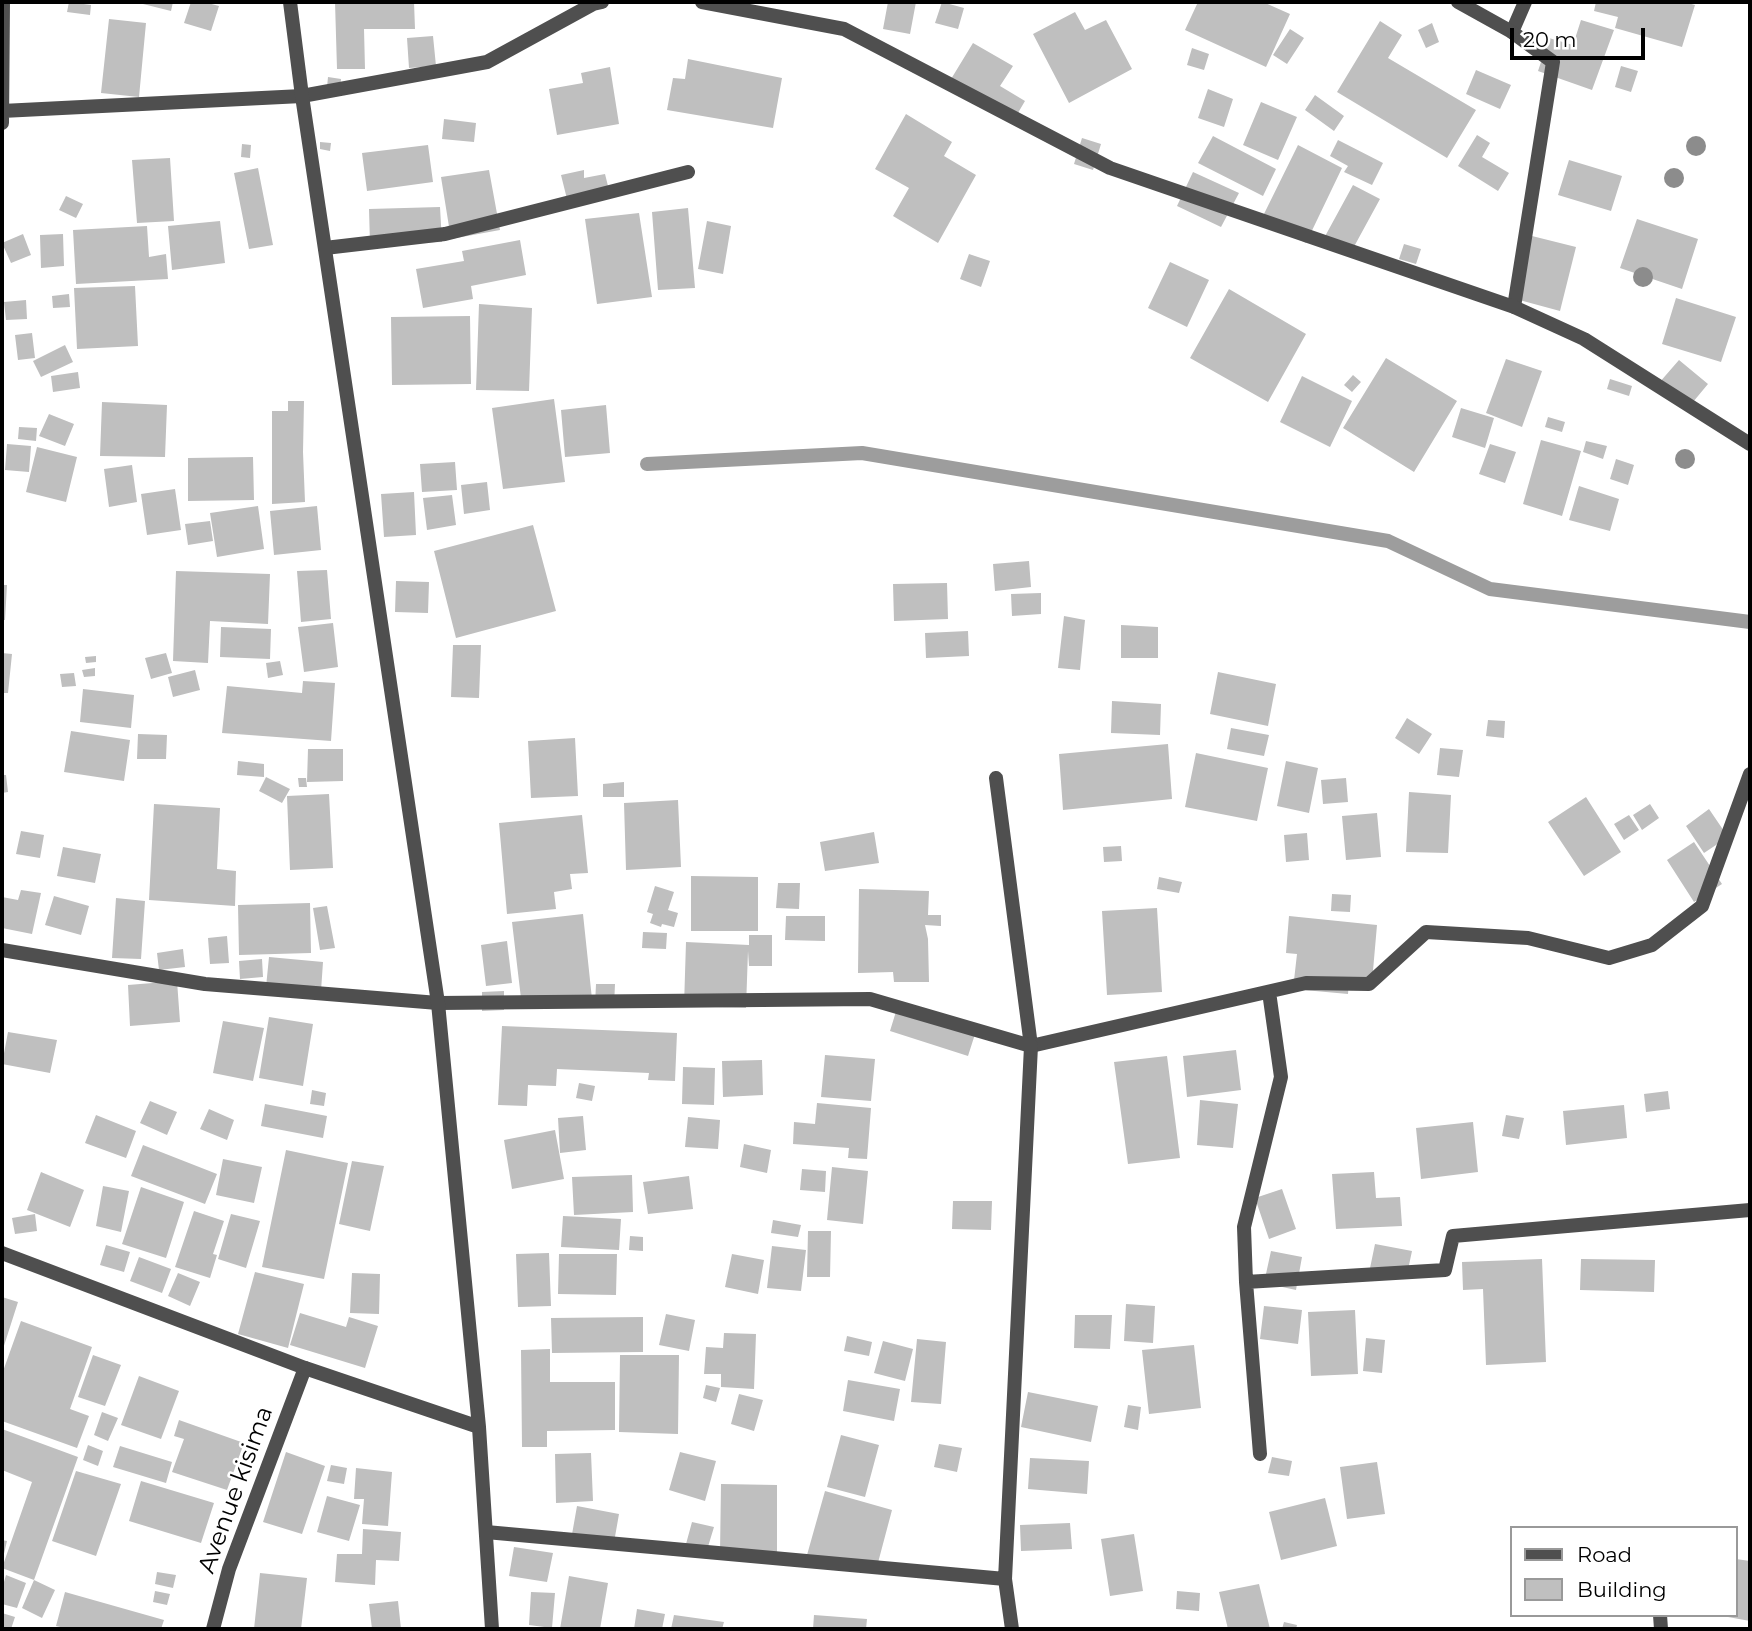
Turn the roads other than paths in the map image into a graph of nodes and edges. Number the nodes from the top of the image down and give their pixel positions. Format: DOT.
graph roads {
  1 [pos="3,2"];
  2 [pos="290,2"];
  3 [pos="602,2"];
  4 [pos="702,2"];
  5 [pos="1458,2"];
  6 [pos="1525,2"];
  7 [pos="1512,32"];
  8 [pos="302,96"];
  9 [pos="2,111"];
  10 [pos="2,122"];
  11 [pos="688,172"];
  12 [pos="325,248"];
  13 [pos="1514,307"];
  14 [pos="1750,444"];
  15 [pos="1750,774"];
  16 [pos="996,778"];
  17 [pos="2,950"];
  18 [pos="1269,992"];
  19 [pos="438,1003"];
  20 [pos="1031,1046"];
  21 [pos="1750,1210"];
  22 [pos="2,1253"];
  23 [pos="1246,1282"];
  24 [pos="305,1368"];
  25 [pos="479,1427"];
  26 [pos="1260,1454"];
  27 [pos="486,1532"];
  28 [pos="1005,1579"];
  29 [pos="213,1629"];
  30 [pos="492,1629"];
  31 [pos="1012,1629"];
  1 -- 9 [label="street"];
  2 -- 8 [label="street"];
  3 -- 8 [label="street"];
  4 -- 13 [label="street"];
  5 -- 7 [label="street"];
  6 -- 7 [label="street"];
  7 -- 13 [label="street"];
  8 -- 9 [label="street"];
  8 -- 12 [label="street"];
  9 -- 10 [label="street"];
  11 -- 12 [label="street"];
  12 -- 19 [label="street"];
  13 -- 14 [label="street"];
  15 -- 18 [label="street"];
  16 -- 20 [label="street"];
  17 -- 19 [label="street"];
  18 -- 20 [label="street"];
  18 -- 23 [label="street"];
  19 -- 20 [label="street"];
  19 -- 25 [label="street"];
  20 -- 28 [label="street"];
  21 -- 23 [label="street"];
  22 -- 24 [label="street"];
  23 -- 26 [label="street"];
  24 -- 25 [label="street"];
  24 -- 29 [label="street, Avenue kisima"];
  25 -- 27 [label="street"];
  27 -- 28 [label="street"];
  27 -- 30 [label="street"];
  28 -- 31 [label="street"];
}
